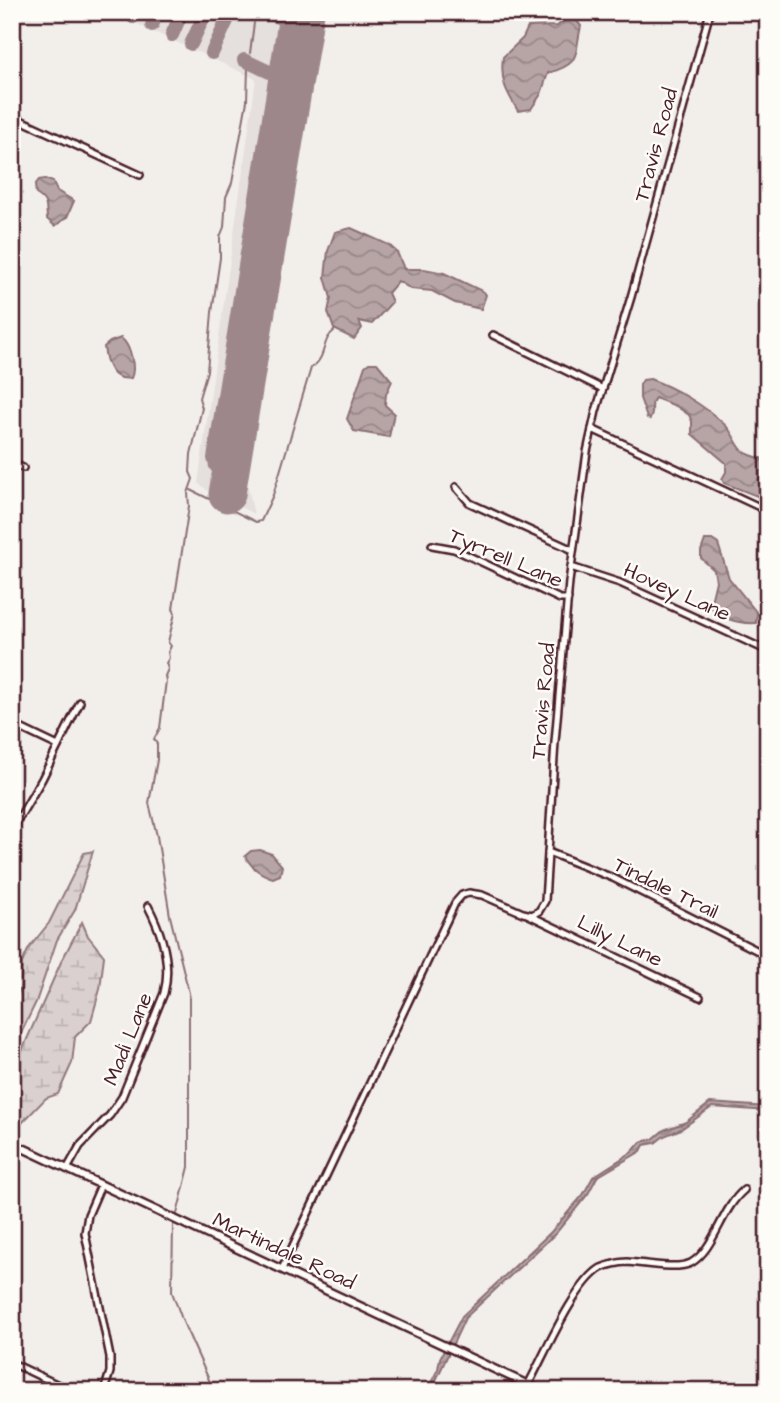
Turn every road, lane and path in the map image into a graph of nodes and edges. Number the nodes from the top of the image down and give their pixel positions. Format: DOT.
graph roads {
  1 [pos="710,12"];
  2 [pos="12,116"];
  3 [pos="140,175"];
  4 [pos="494,334"];
  5 [pos="603,389"];
  6 [pos="592,429"];
  7 [pos="12,463"];
  8 [pos="23,468"];
  9 [pos="456,487"];
  10 [pos="768,512"];
  11 [pos="432,545"];
  12 [pos="573,550"];
  13 [pos="571,567"];
  14 [pos="568,599"];
  15 [pos="768,651"];
  16 [pos="80,702"];
  17 [pos="12,724"];
  18 [pos="58,746"];
  19 [pos="12,830"];
  20 [pos="548,852"];
  21 [pos="148,906"];
  22 [pos="526,914"];
  23 [pos="768,956"];
  24 [pos="700,998"];
  25 [pos="12,1143"];
  26 [pos="67,1169"];
  27 [pos="101,1185"];
  28 [pos="744,1190"];
  29 [pos="282,1269"];
  30 [pos="12,1363"];
  31 [pos="528,1385"];
  32 [pos="71,1391"];
  33 [pos="104,1391"];
  34 [pos="541,1391"];
  1 -- 5 [label="street, Travis Road"];
  2 -- 3 [label="street"];
  4 -- 5 [label="street"];
  5 -- 6 [label="street, Travis Road"];
  6 -- 10 [label="street"];
  6 -- 12 [label="street, Travis Road"];
  7 -- 8 [label="street"];
  9 -- 12 [label="street"];
  11 -- 14 [label="street, Tyrrell Lane"];
  12 -- 13 [label="street, Travis Road"];
  13 -- 14 [label="street, Travis Road"];
  13 -- 15 [label="street, Hovey Lane"];
  14 -- 20 [label="street, Travis Road"];
  16 -- 18 [label="street"];
  17 -- 18 [label="street"];
  18 -- 19 [label="street"];
  20 -- 22 [label="street, Travis Road"];
  20 -- 23 [label="street, Tindale Trail"];
  21 -- 26 [label="street, Madi Lane"];
  22 -- 24 [label="street, Lilly Lane"];
  22 -- 29 [label="street"];
  25 -- 26 [label="street, Martindale Road"];
  26 -- 27 [label="street, Martindale Road"];
  27 -- 29 [label="street, Martindale Road"];
  27 -- 33 [label="street"];
  28 -- 31 [label="street"];
  29 -- 31 [label="street, Martindale Road"];
  30 -- 32 [label="street"];
  31 -- 34 [label="street, Martindale Road"];
}
